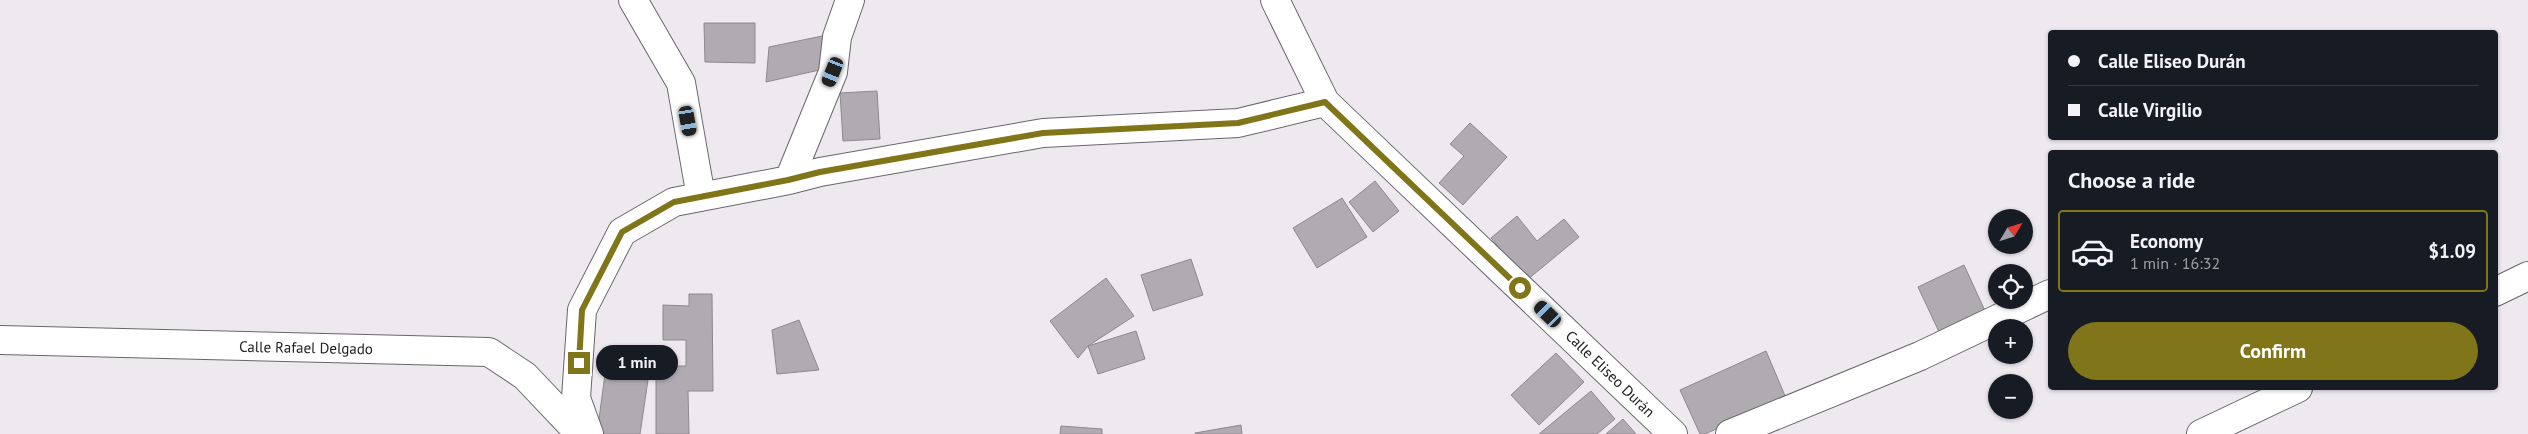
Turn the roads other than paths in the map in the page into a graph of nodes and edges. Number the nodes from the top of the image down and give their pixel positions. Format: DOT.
graph roads {
  1 [pos="633,0"];
  2 [pos="850,0"];
  3 [pos="1275,0"];
  4 [pos="1325,102"];
  5 [pos="788,180"];
  6 [pos="701,197"];
  7 [pos="2528,276"];
  8 [pos="2498,291"];
  9 [pos="2048,295"];
  10 [pos="0,340"];
  11 [pos="2294,390"];
  12 [pos="580,434"];
  13 [pos="589,434"];
  14 [pos="1673,434"];
  15 [pos="1730,434"];
  16 [pos="2202,434"];
  1 -- 6 [label="street"];
  2 -- 5 [label="street"];
  3 -- 4 [label="street, Calle Eliseo Durán"];
  4 -- 5 [label="street"];
  4 -- 14 [label="street, Calle Eliseo Durán"];
  5 -- 6 [label="street"];
  6 -- 13 [label="street"];
  7 -- 8 [label="street"];
  9 -- 15 [label="street"];
  10 -- 12 [label="street, Calle Rafael Delgado"];
  11 -- 16 [label="street"];
}
